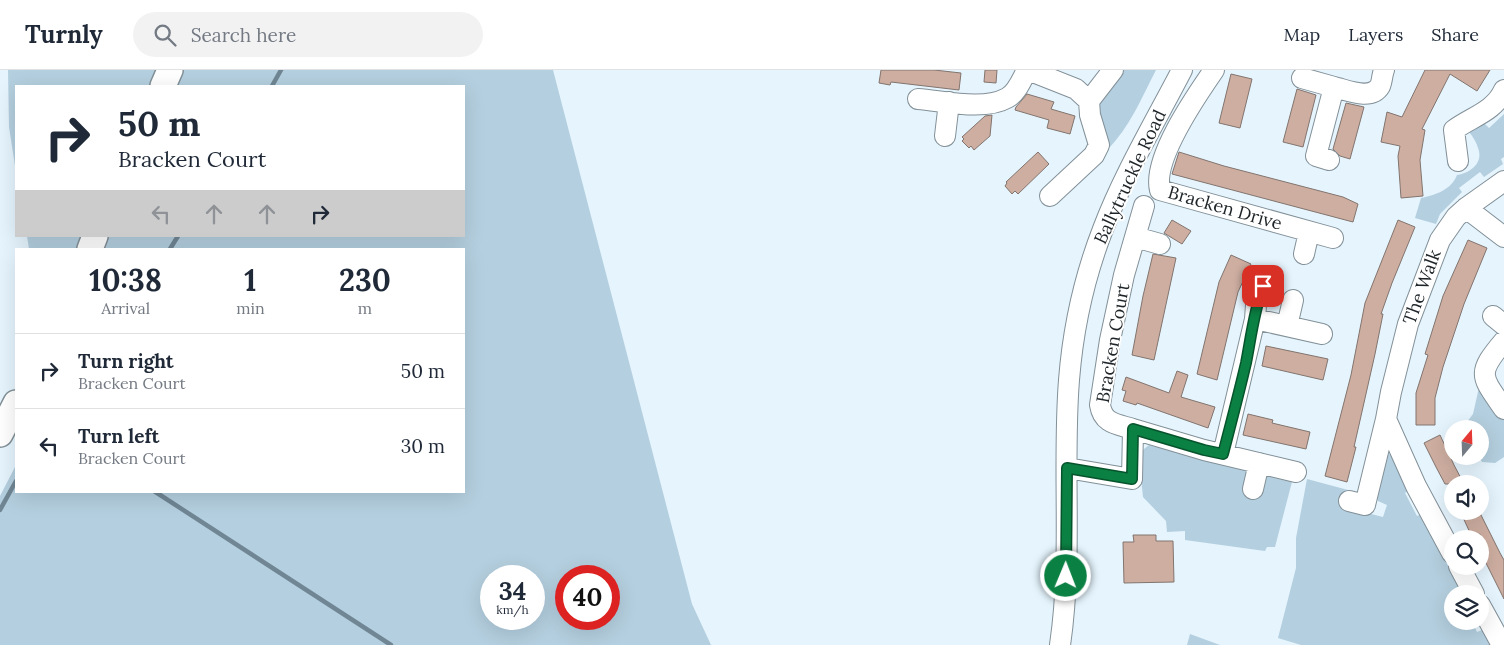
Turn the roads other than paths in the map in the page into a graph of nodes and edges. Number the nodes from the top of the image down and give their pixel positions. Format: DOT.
graph roads {
  1 [pos="170,70"];
  2 [pos="1027,70"];
  3 [pos="1113,70"];
  4 [pos="1182,70"];
  5 [pos="1214,70"];
  6 [pos="1384,70"];
  7 [pos="1302,78"];
  8 [pos="163,85"];
  9 [pos="1334,87"];
  10 [pos="1504,90"];
  11 [pos="918,99"];
  12 [pos="1089,101"];
  13 [pos="949,102"];
  14 [pos="944,136"];
  15 [pos="1329,160"];
  16 [pos="1458,161"];
  17 [pos="1504,181"];
  18 [pos="1050,196"];
  19 [pos="1144,206"];
  20 [pos="1466,208"];
  21 [pos="1309,232"];
  22 [pos="1135,237"];
  23 [pos="1504,237"];
  24 [pos="1333,238"];
  25 [pos="1160,244"];
  26 [pos="1304,254"];
  27 [pos="1263,286"];
  28 [pos="1294,300"];
  29 [pos="1255,319"];
  30 [pos="1288,326"];
  31 [pos="1322,334"];
  32 [pos="1504,341"];
  33 [pos="15,405"];
  34 [pos="1504,409"];
  35 [pos="1386,419"];
  36 [pos="1133,429"];
  37 [pos="0,434"];
  38 [pos="1223,454"];
  39 [pos="1259,463"];
  40 [pos="1067,468"];
  41 [pos="1296,472"];
  42 [pos="1253,489"];
  43 [pos="1365,505"];
  44 [pos="1444,538"];
  45 [pos="1489,621"];
  46 [pos="1060,645"];
  47 [pos="1502,645"];
  1 -- 8 [label="main road"];
  2 -- 12 [label="street"];
  2 -- 13 [label="street"];
  3 -- 12 [label="street"];
  4 -- 40 [label="street, Ballytruckle Road"];
  5 -- 21 [label="street, Bracken Drive"];
  6 -- 9 [label="street"];
  7 -- 9 [label="street"];
  9 -- 15 [label="street"];
  10 -- 16 [label="street"];
  11 -- 13 [label="street"];
  12 -- 18 [label="street"];
  13 -- 14 [label="street"];
  17 -- 20 [label="street, The Walk"];
  19 -- 22 [label="street, Bracken Court"];
  20 -- 23 [label="street"];
  20 -- 35 [label="street, The Walk"];
  21 -- 24 [label="street, Bracken Drive"];
  21 -- 26 [label="street"];
  22 -- 25 [label="street"];
  22 -- 36 [label="street, Bracken Court"];
  27 -- 29 [label="street"];
  28 -- 30 [label="street"];
  29 -- 30 [label="street"];
  29 -- 38 [label="street"];
  30 -- 31 [label="street"];
  32 -- 34 [label="street"];
  33 -- 37 [label="main road"];
  35 -- 43 [label="street, The Walk"];
  35 -- 44 [label="street"];
  36 -- 38 [label="street, Bracken Court"];
  36 -- 40 [label="street"];
  38 -- 39 [label="street, Bracken Court"];
  39 -- 41 [label="street, Bracken Court"];
  39 -- 42 [label="street"];
  40 -- 46 [label="street, Ballytruckle Road"];
  45 -- 47 [label="street"];
}
